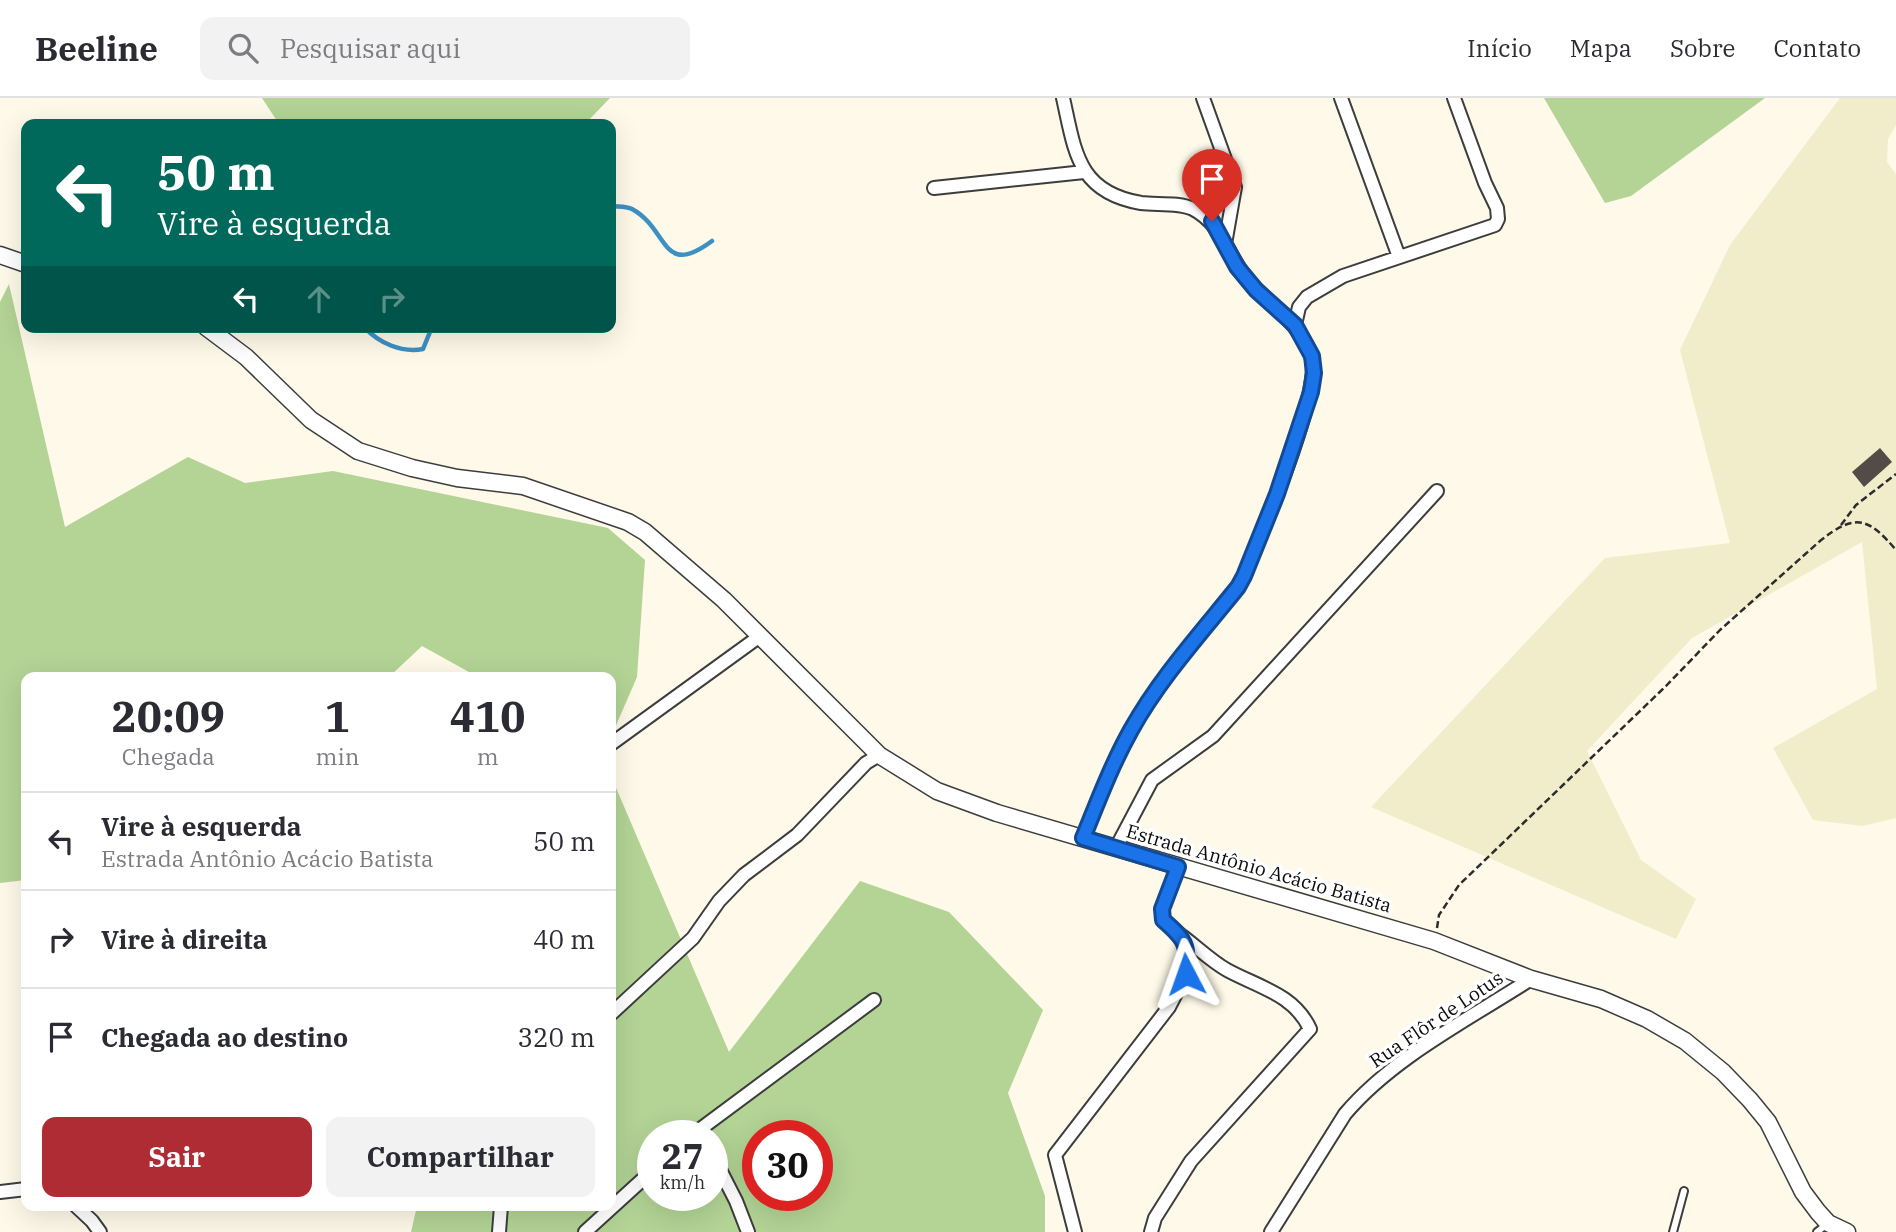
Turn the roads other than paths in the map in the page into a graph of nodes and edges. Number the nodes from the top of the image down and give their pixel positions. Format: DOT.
graph roads {
  1 [pos="1063,98"];
  2 [pos="1203,98"];
  3 [pos="1341,98"];
  4 [pos="1454,98"];
  5 [pos="1084,172"];
  6 [pos="934,188"];
  7 [pos="1224,244"];
  8 [pos="0,255"];
  9 [pos="1398,257"];
  10 [pos="21,262"];
  11 [pos="1295,325"];
  12 [pos="214,333"];
  13 [pos="1437,491"];
  14 [pos="760,636"];
  15 [pos="616,740"];
  16 [pos="879,755"];
  17 [pos="1083,838"];
  18 [pos="1116,848"];
  19 [pos="1178,867"];
  20 [pos="1182,936"];
  21 [pos="1531,979"];
  22 [pos="874,1000"];
  23 [pos="616,1009"];
  24 [pos="715,1120"];
  25 [pos="637,1185"];
  26 [pos="728,1185"];
  27 [pos="21,1190"];
  28 [pos="1684,1191"];
  29 [pos="0,1192"];
  30 [pos="616,1204"];
  31 [pos="81,1211"];
  32 [pos="501,1211"];
  33 [pos="608,1211"];
  34 [pos="1823,1227"];
  35 [pos="100,1232"];
  36 [pos="499,1232"];
  37 [pos="585,1232"];
  38 [pos="748,1232"];
  39 [pos="1075,1232"];
  40 [pos="1151,1232"];
  41 [pos="1271,1232"];
  42 [pos="1673,1232"];
  43 [pos="1847,1232"];
  1 -- 5 [label="street"];
  2 -- 7 [label="street"];
  3 -- 9 [label="street"];
  4 -- 9 [label="street"];
  5 -- 6 [label="street"];
  5 -- 7 [label="street"];
  7 -- 11 [label="street"];
  8 -- 10 [label="street"];
  9 -- 11 [label="street"];
  11 -- 17 [label="street"];
  12 -- 14 [label="street, Estrada Antônio Acácio Batista"];
  13 -- 18 [label="street"];
  14 -- 15 [label="street"];
  14 -- 16 [label="street, Estrada Antônio Acácio Batista"];
  16 -- 17 [label="street, Estrada Antônio Acácio Batista"];
  16 -- 23 [label="street"];
  17 -- 18 [label="street, Estrada Antônio Acácio Batista"];
  18 -- 19 [label="street, Estrada Antônio Acácio Batista"];
  19 -- 20 [label="street"];
  19 -- 21 [label="street, Estrada Antônio Acácio Batista"];
  20 -- 39 [label="street"];
  20 -- 40 [label="street"];
  21 -- 34 [label="street, Estrada Antônio Acácio Batista"];
  21 -- 41 [label="street, Rua Flôr de Lotus"];
  22 -- 24 [label="street"];
  25 -- 30 [label="street"];
  26 -- 38 [label="street"];
  27 -- 29 [label="street"];
  28 -- 42 [label="lane"];
  31 -- 35 [label="street"];
  32 -- 36 [label="street"];
  33 -- 37 [label="street"];
  34 -- 43 [label="street, Estrada Antônio Acácio Batista"];
}
